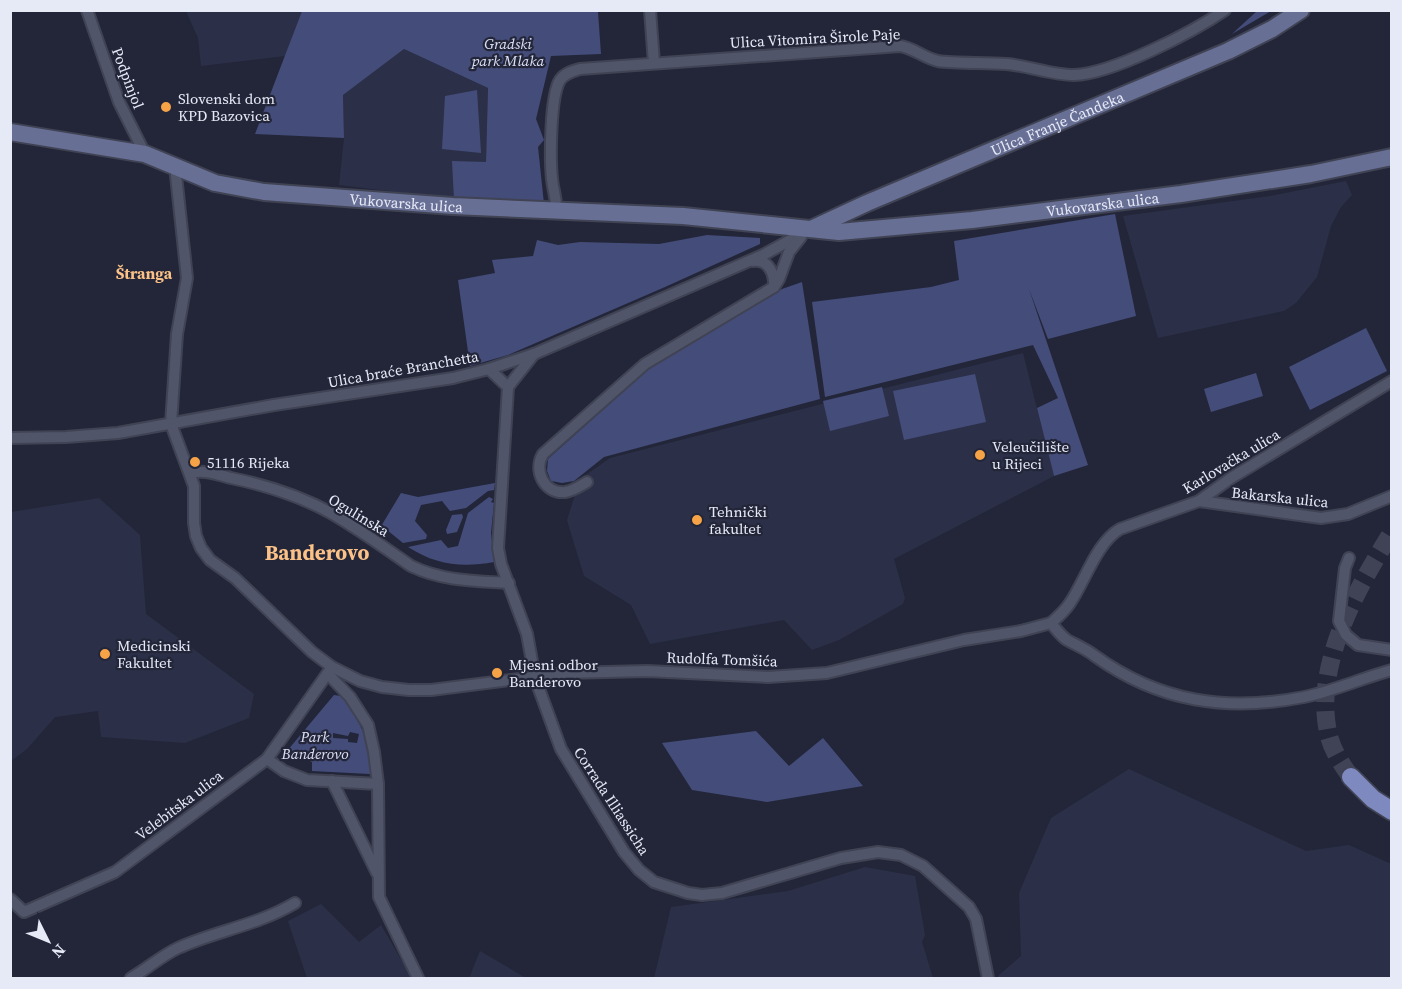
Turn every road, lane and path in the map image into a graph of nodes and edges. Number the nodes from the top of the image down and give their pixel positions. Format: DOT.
graph roads {
  1 [pos="87,10"];
  2 [pos="650,10"];
  3 [pos="1225,10"];
  4 [pos="1285,10"];
  5 [pos="1301,10"];
  6 [pos="1272,29"];
  7 [pos="654,63"];
  8 [pos="10,132"];
  9 [pos="145,154"];
  10 [pos="1392,157"];
  11 [pos="175,166"];
  12 [pos="556,211"];
  13 [pos="810,229"];
  14 [pos="747,262"];
  15 [pos="774,287"];
  16 [pos="534,354"];
  17 [pos="489,369"];
  18 [pos="1392,381"];
  19 [pos="508,387"];
  20 [pos="171,424"];
  21 [pos="10,438"];
  22 [pos="191,473"];
  23 [pos="587,482"];
  24 [pos="1392,496"];
  25 [pos="1199,501"];
  26 [pos="1349,558"];
  27 [pos="509,583"];
  28 [pos="1051,623"];
  29 [pos="1392,650"];
  30 [pos="330,670"];
  31 [pos="1392,670"];
  32 [pos="535,678"];
  33 [pos="267,759"];
  34 [pos="1351,777"];
  35 [pos="332,781"];
  36 [pos="378,784"];
  37 [pos="1392,811"];
  38 [pos="379,877"];
  39 [pos="10,899"];
  40 [pos="295,903"];
  41 [pos="131,978"];
  42 [pos="418,978"];
  43 [pos="988,978"];
  1 -- 9 [label="street, Podpinjol"];
  2 -- 7 [label="street"];
  3 -- 7 [label="street, Ulica Vitomira Širole Paje"];
  4 -- 6 [label="street"];
  5 -- 6 [label="main road, Ulica Franje Čandeka"];
  6 -- 13 [label="main road, Ulica Franje Čandeka"];
  7 -- 12 [label="street, Ulica Vitomira Širole Paje"];
  8 -- 9 [label="main road, Vukovarska ulica"];
  9 -- 11 [label="main road, Vukovarska ulica"];
  10 -- 13 [label="main road, Vukovarska ulica"];
  11 -- 12 [label="main road, Vukovarska ulica"];
  11 -- 20 [label="street"];
  12 -- 13 [label="main road, Vukovarska ulica"];
  13 -- 14 [label="street, Ulica braće Branchetta"];
  13 -- 15 [label="street"];
  14 -- 15 [label="street"];
  14 -- 16 [label="street, Ulica braće Branchetta"];
  15 -- 23 [label="street"];
  16 -- 17 [label="street, Ulica braće Branchetta"];
  16 -- 19 [label="street"];
  17 -- 19 [label="street"];
  17 -- 20 [label="street, Ulica braće Branchetta"];
  18 -- 25 [label="street, Karlovačka ulica"];
  19 -- 27 [label="street, Corrada Illiassicha"];
  20 -- 21 [label="street, Ulica braće Branchetta"];
  20 -- 22 [label="street, Rudolfa Tomšića"];
  22 -- 27 [label="street, Ogulinska"];
  22 -- 30 [label="street, Rudolfa Tomšića"];
  24 -- 25 [label="street, Bakarska ulica"];
  25 -- 28 [label="street, Karlovačka ulica"];
  26 -- 29 [label="street"];
  27 -- 32 [label="street, Corrada Illiassicha"];
  28 -- 31 [label="street"];
  28 -- 32 [label="street, Rudolfa Tomšića"];
  30 -- 32 [label="street, Rudolfa Tomšića"];
  30 -- 33 [label="street, Velebitska ulica"];
  30 -- 36 [label="street"];
  32 -- 43 [label="street, Corrada Illiassicha"];
  33 -- 35 [label="street"];
  33 -- 39 [label="street, Velebitska ulica"];
  34 -- 37 [label="main road"];
  35 -- 36 [label="street"];
  35 -- 38 [label="street"];
  36 -- 38 [label="street"];
  38 -- 42 [label="street"];
  40 -- 41 [label="street"];
}
